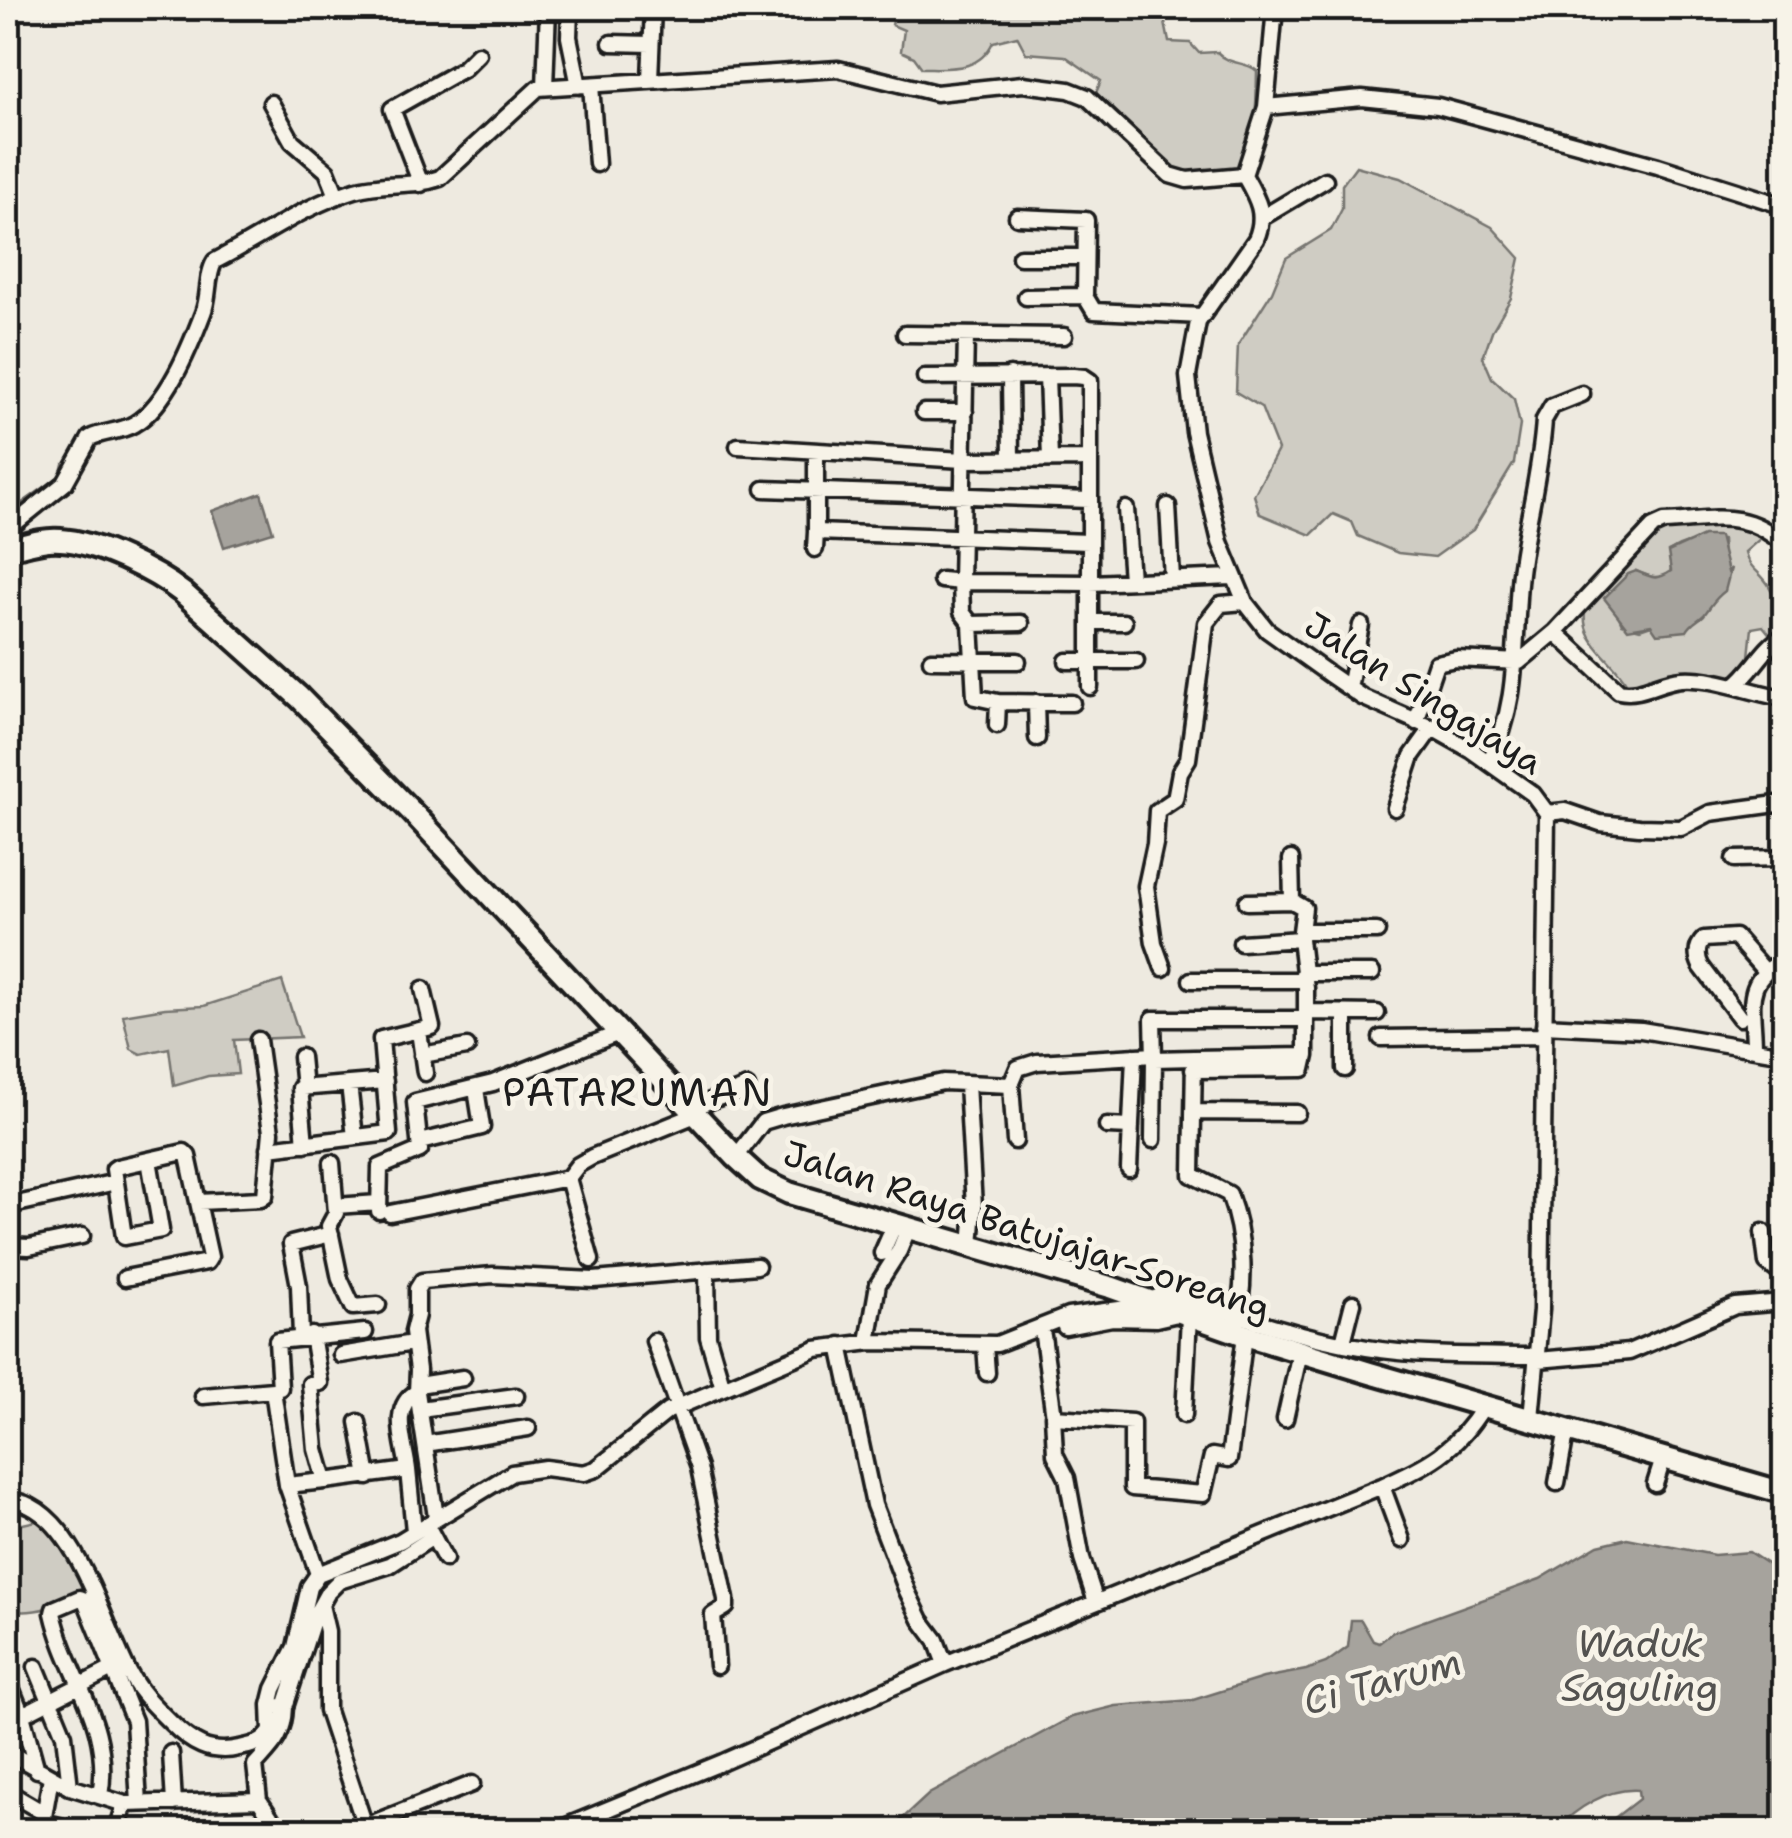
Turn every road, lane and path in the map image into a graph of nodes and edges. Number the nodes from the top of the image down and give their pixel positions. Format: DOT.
graph roads {
  1 [pos="548,8"];
  2 [pos="570,8"];
  3 [pos="654,8"];
  4 [pos="1274,8"];
  5 [pos="611,44"];
  6 [pos="651,44"];
  7 [pos="478,54"];
  8 [pos="650,79"];
  9 [pos="585,85"];
  10 [pos="545,87"];
  11 [pos="271,103"];
  12 [pos="1266,108"];
  13 [pos="597,164"];
  14 [pos="1244,175"];
  15 [pos="1325,180"];
  16 [pos="421,184"];
  17 [pos="338,196"];
  18 [pos="1784,206"];
  19 [pos="1017,217"];
  20 [pos="1263,217"];
  21 [pos="1020,256"];
  22 [pos="1084,257"];
  23 [pos="1026,296"];
  24 [pos="1085,296"];
  25 [pos="1202,316"];
  26 [pos="905,334"];
  27 [pos="966,335"];
  28 [pos="1064,336"];
  29 [pos="1010,375"];
  30 [pos="965,376"];
  31 [pos="1048,376"];
  32 [pos="926,377"];
  33 [pos="1582,394"];
  34 [pos="924,412"];
  35 [pos="964,412"];
  36 [pos="738,446"];
  37 [pos="816,453"];
  38 [pos="1090,459"];
  39 [pos="964,460"];
  40 [pos="1011,460"];
  41 [pos="1050,460"];
  42 [pos="764,489"];
  43 [pos="814,492"];
  44 [pos="962,498"];
  45 [pos="1090,500"];
  46 [pos="1168,506"];
  47 [pos="1126,509"];
  48 [pos="8,529"];
  49 [pos="816,532"];
  50 [pos="960,536"];
  51 [pos="1089,542"];
  52 [pos="1784,544"];
  53 [pos="8,549"];
  54 [pos="815,549"];
  55 [pos="1232,577"];
  56 [pos="1172,579"];
  57 [pos="941,580"];
  58 [pos="1131,580"];
  59 [pos="962,582"];
  60 [pos="1090,582"];
  61 [pos="1245,602"];
  62 [pos="1091,622"];
  63 [pos="1124,622"];
  64 [pos="1021,623"];
  65 [pos="970,624"];
  66 [pos="1361,625"];
  67 [pos="1555,632"];
  68 [pos="1784,636"];
  69 [pos="1092,659"];
  70 [pos="932,660"];
  71 [pos="1067,660"];
  72 [pos="972,661"];
  73 [pos="1018,661"];
  74 [pos="1136,661"];
  75 [pos="1516,663"];
  76 [pos="1734,686"];
  77 [pos="1090,687"];
  78 [pos="1349,688"];
  79 [pos="1784,698"];
  80 [pos="998,702"];
  81 [pos="1036,702"];
  82 [pos="1072,702"];
  83 [pos="1416,722"];
  84 [pos="997,725"];
  85 [pos="1432,728"];
  86 [pos="1037,738"];
  87 [pos="1489,762"];
  88 [pos="1784,803"];
  89 [pos="1395,808"];
  90 [pos="1547,812"];
  91 [pos="1784,858"];
  92 [pos="1290,859"];
  93 [pos="1734,859"];
  94 [pos="1292,901"];
  95 [pos="1246,902"];
  96 [pos="1377,930"];
  97 [pos="1301,935"];
  98 [pos="1241,943"];
  99 [pos="1784,960"];
  100 [pos="1163,968"];
  101 [pos="1764,970"];
  102 [pos="1372,973"];
  103 [pos="1304,976"];
  104 [pos="1192,980"];
  105 [pos="423,989"];
  106 [pos="1346,1013"];
  107 [pos="1377,1013"];
  108 [pos="1306,1015"];
  109 [pos="1747,1017"];
  110 [pos="1544,1030"];
  111 [pos="419,1031"];
  112 [pos="619,1033"];
  113 [pos="1381,1038"];
  114 [pos="258,1040"];
  115 [pos="1734,1045"];
  116 [pos="467,1047"];
  117 [pos="1754,1048"];
  118 [pos="422,1054"];
  119 [pos="1784,1054"];
  120 [pos="1134,1056"];
  121 [pos="301,1057"];
  122 [pos="1154,1057"];
  123 [pos="1194,1064"];
  124 [pos="1345,1070"];
  125 [pos="425,1073"];
  126 [pos="385,1080"];
  127 [pos="349,1084"];
  128 [pos="966,1084"];
  129 [pos="1010,1085"];
  130 [pos="304,1088"];
  131 [pos="747,1088"];
  132 [pos="476,1089"];
  133 [pos="387,1101"];
  134 [pos="414,1102"];
  135 [pos="695,1111"];
  136 [pos="1192,1112"];
  137 [pos="1297,1113"];
  138 [pos="1107,1126"];
  139 [pos="1132,1126"];
  140 [pos="355,1137"];
  141 [pos="1153,1140"];
  142 [pos="420,1142"];
  143 [pos="1015,1142"];
  144 [pos="305,1144"];
  145 [pos="269,1148"];
  146 [pos="736,1157"];
  147 [pos="149,1160"];
  148 [pos="332,1163"];
  149 [pos="1129,1169"];
  150 [pos="568,1178"];
  151 [pos="116,1182"];
  152 [pos="199,1202"];
  153 [pos="8,1206"];
  154 [pos="336,1206"];
  155 [pos="382,1209"];
  156 [pos="901,1228"];
  157 [pos="1763,1232"];
  158 [pos="330,1234"];
  159 [pos="82,1236"];
  160 [pos="8,1246"];
  161 [pos="971,1247"];
  162 [pos="882,1253"];
  163 [pos="591,1260"];
  164 [pos="757,1266"];
  165 [pos="708,1270"];
  166 [pos="1784,1276"];
  167 [pos="125,1278"];
  168 [pos="1353,1302"];
  169 [pos="1784,1302"];
  170 [pos="378,1305"];
  171 [pos="1171,1309"];
  172 [pos="1238,1325"];
  173 [pos="1042,1331"];
  174 [pos="365,1332"];
  175 [pos="307,1335"];
  176 [pos="654,1342"];
  177 [pos="868,1342"];
  178 [pos="1343,1342"];
  179 [pos="414,1344"];
  180 [pos="840,1345"];
  181 [pos="985,1345"];
  182 [pos="1300,1352"];
  183 [pos="341,1355"];
  184 [pos="1538,1358"];
  185 [pos="987,1373"];
  186 [pos="463,1378"];
  187 [pos="310,1384"];
  188 [pos="418,1388"];
  189 [pos="723,1388"];
  190 [pos="276,1389"];
  191 [pos="203,1396"];
  192 [pos="516,1396"];
  193 [pos="678,1406"];
  194 [pos="1483,1407"];
  195 [pos="420,1409"];
  196 [pos="1053,1415"];
  197 [pos="1184,1415"];
  198 [pos="1531,1418"];
  199 [pos="1285,1419"];
  200 [pos="358,1422"];
  201 [pos="528,1428"];
  202 [pos="1567,1429"];
  203 [pos="425,1444"];
  204 [pos="1663,1459"];
  205 [pos="408,1470"];
  206 [pos="368,1476"];
  207 [pos="325,1481"];
  208 [pos="1556,1483"];
  209 [pos="1655,1484"];
  210 [pos="287,1485"];
  211 [pos="1382,1486"];
  212 [pos="1784,1494"];
  213 [pos="8,1500"];
  214 [pos="427,1527"];
  215 [pos="1402,1540"];
  216 [pos="383,1548"];
  217 [pos="445,1560"];
  218 [pos="390,1565"];
  219 [pos="318,1574"];
  220 [pos="1096,1602"];
  221 [pos="321,1606"];
  222 [pos="945,1664"];
  223 [pos="717,1666"];
  224 [pos="36,1667"];
  225 [pos="114,1668"];
  226 [pos="8,1680"];
  227 [pos="81,1686"];
  228 [pos="52,1701"];
  229 [pos="278,1706"];
  230 [pos="22,1715"];
  231 [pos="8,1752"];
  232 [pos="170,1753"];
  233 [pos="44,1773"];
  234 [pos="472,1784"];
  235 [pos="70,1787"];
  236 [pos="8,1792"];
  237 [pos="100,1796"];
  238 [pos="259,1800"];
  239 [pos="174,1803"];
  240 [pos="132,1804"];
  241 [pos="42,1822"];
  242 [pos="384,1825"];
  243 [pos="360,1828"];
  244 [pos="76,1830"];
  245 [pos="117,1830"];
  246 [pos="280,1830"];
  247 [pos="557,1830"];
  1 -- 10 [label="street"];
  2 -- 9 [label="street"];
  3 -- 6 [label="street"];
  4 -- 12 [label="street"];
  5 -- 6 [label="street"];
  6 -- 8 [label="street"];
  7 -- 16 [label="street"];
  8 -- 9 [label="street"];
  8 -- 14 [label="street"];
  9 -- 10 [label="street"];
  9 -- 13 [label="street"];
  10 -- 16 [label="street"];
  11 -- 17 [label="street"];
  12 -- 14 [label="street"];
  12 -- 18 [label="street"];
  14 -- 20 [label="street"];
  15 -- 20 [label="street"];
  16 -- 17 [label="street"];
  17 -- 48 [label="street"];
  19 -- 22 [label="street"];
  20 -- 25 [label="street, Jalan Singajaya"];
  21 -- 22 [label="street"];
  22 -- 24 [label="street"];
  23 -- 24 [label="street"];
  24 -- 25 [label="street"];
  25 -- 55 [label="street, Jalan Singajaya"];
  26 -- 27 [label="street"];
  27 -- 28 [label="street"];
  27 -- 30 [label="street"];
  29 -- 30 [label="street"];
  29 -- 31 [label="street"];
  29 -- 40 [label="street"];
  30 -- 32 [label="street"];
  30 -- 35 [label="street"];
  31 -- 38 [label="street"];
  31 -- 41 [label="street"];
  33 -- 75 [label="street"];
  34 -- 35 [label="street"];
  35 -- 39 [label="street"];
  36 -- 37 [label="street"];
  37 -- 39 [label="street"];
  37 -- 43 [label="street"];
  38 -- 41 [label="street"];
  38 -- 45 [label="street"];
  39 -- 40 [label="street"];
  39 -- 44 [label="street"];
  40 -- 41 [label="street"];
  42 -- 43 [label="street"];
  43 -- 44 [label="street"];
  43 -- 49 [label="street"];
  44 -- 45 [label="street"];
  44 -- 50 [label="street"];
  45 -- 51 [label="street"];
  46 -- 56 [label="street"];
  47 -- 58 [label="street"];
  49 -- 50 [label="street"];
  49 -- 54 [label="street"];
  50 -- 51 [label="street"];
  50 -- 59 [label="street"];
  51 -- 60 [label="street"];
  52 -- 67 [label="street"];
  53 -- 112 [label="highway, Jalan Raya Batujajar-Soreang"];
  55 -- 56 [label="street"];
  55 -- 61 [label="street, Jalan Singajaya"];
  56 -- 58 [label="street"];
  57 -- 59 [label="street"];
  58 -- 60 [label="street"];
  59 -- 60 [label="street"];
  59 -- 65 [label="street"];
  60 -- 62 [label="street"];
  61 -- 78 [label="street, Jalan Singajaya"];
  61 -- 100 [label="street"];
  62 -- 63 [label="street"];
  62 -- 69 [label="street"];
  64 -- 65 [label="street"];
  65 -- 72 [label="street"];
  66 -- 78 [label="street"];
  67 -- 75 [label="street"];
  67 -- 76 [label="street"];
  68 -- 76 [label="street"];
  69 -- 71 [label="street"];
  69 -- 74 [label="street"];
  69 -- 77 [label="street"];
  70 -- 72 [label="street"];
  72 -- 73 [label="street"];
  72 -- 80 [label="street"];
  75 -- 83 [label="street"];
  75 -- 87 [label="street"];
  76 -- 79 [label="street"];
  78 -- 83 [label="street, Jalan Singajaya"];
  80 -- 81 [label="street"];
  80 -- 84 [label="street"];
  81 -- 82 [label="street"];
  81 -- 86 [label="street"];
  83 -- 85 [label="street, Jalan Singajaya"];
  85 -- 87 [label="street, Jalan Singajaya"];
  85 -- 89 [label="street"];
  87 -- 90 [label="street, Jalan Singajaya"];
  88 -- 90 [label="street"];
  90 -- 110 [label="street, Jalan Singajaya"];
  91 -- 93 [label="street"];
  92 -- 94 [label="street"];
  94 -- 95 [label="street"];
  94 -- 97 [label="street"];
  96 -- 97 [label="street"];
  97 -- 98 [label="street"];
  97 -- 103 [label="street"];
  99 -- 101 [label="street"];
  101 -- 109 [label="street"];
  101 -- 109 [label="street"];
  102 -- 103 [label="street"];
  103 -- 104 [label="street"];
  103 -- 108 [label="street"];
  105 -- 111 [label="street"];
  106 -- 107 [label="street"];
  106 -- 108 [label="street"];
  106 -- 124 [label="street"];
  108 -- 122 [label="street"];
  108 -- 123 [label="street"];
  109 -- 115 [label="street"];
  109 -- 117 [label="street"];
  110 -- 113 [label="street"];
  110 -- 115 [label="street"];
  110 -- 184 [label="street, Jalan Singajaya"];
  111 -- 118 [label="street"];
  111 -- 126 [label="street"];
  112 -- 132 [label="street"];
  112 -- 135 [label="highway, Jalan Raya Batujajar-Soreang"];
  114 -- 145 [label="street"];
  115 -- 117 [label="street"];
  116 -- 118 [label="street"];
  117 -- 119 [label="street"];
  118 -- 125 [label="street"];
  120 -- 122 [label="street"];
  120 -- 129 [label="street"];
  120 -- 139 [label="street"];
  121 -- 130 [label="street"];
  122 -- 123 [label="street"];
  122 -- 141 [label="street"];
  123 -- 136 [label="street"];
  126 -- 127 [label="street"];
  126 -- 133 [label="street"];
  127 -- 130 [label="street"];
  127 -- 140 [label="street"];
  128 -- 129 [label="street"];
  128 -- 146 [label="street"];
  128 -- 161 [label="street"];
  129 -- 143 [label="street"];
  130 -- 144 [label="street"];
  131 -- 135 [label="street"];
  132 -- 134 [label="street"];
  132 -- 142 [label="street"];
  133 -- 134 [label="street"];
  133 -- 140 [label="street"];
  134 -- 142 [label="street"];
  135 -- 146 [label="highway, Jalan Raya Batujajar-Soreang"];
  135 -- 150 [label="street"];
  136 -- 137 [label="street"];
  136 -- 172 [label="street"];
  138 -- 139 [label="street"];
  139 -- 149 [label="street"];
  140 -- 144 [label="street"];
  142 -- 155 [label="street"];
  144 -- 145 [label="street"];
  145 -- 152 [label="street"];
  146 -- 156 [label="highway, Jalan Raya Batujajar-Soreang"];
  147 -- 151 [label="street"];
  147 -- 151 [label="street"];
  147 -- 152 [label="street"];
  148 -- 154 [label="street"];
  150 -- 155 [label="street"];
  150 -- 163 [label="street"];
  151 -- 153 [label="street"];
  152 -- 167 [label="street"];
  154 -- 155 [label="street"];
  154 -- 158 [label="street"];
  156 -- 161 [label="highway, Jalan Raya Batujajar-Soreang"];
  156 -- 162 [label="street"];
  156 -- 177 [label="street"];
  157 -- 166 [label="street"];
  158 -- 170 [label="street"];
  158 -- 175 [label="street"];
  159 -- 160 [label="street"];
  161 -- 171 [label="highway, Jalan Raya Batujajar-Soreang"];
  164 -- 165 [label="street"];
  165 -- 179 [label="street"];
  165 -- 189 [label="street"];
  168 -- 178 [label="street"];
  169 -- 184 [label="street"];
  171 -- 172 [label="highway, Jalan Raya Batujajar-Soreang"];
  171 -- 172 [label="street"];
  171 -- 173 [label="street"];
  171 -- 173 [label="street"];
  171 -- 197 [label="street"];
  172 -- 178 [label="street"];
  172 -- 182 [label="highway, Jalan Raya Batujajar-Soreang"];
  172 -- 196 [label="street"];
  173 -- 181 [label="street"];
  173 -- 196 [label="street"];
  174 -- 175 [label="street"];
  175 -- 187 [label="street"];
  175 -- 190 [label="street"];
  176 -- 193 [label="street"];
  177 -- 180 [label="street"];
  177 -- 181 [label="street"];
  178 -- 184 [label="street"];
  179 -- 183 [label="street"];
  179 -- 188 [label="street"];
  180 -- 189 [label="street"];
  180 -- 222 [label="street"];
  181 -- 185 [label="street"];
  182 -- 194 [label="highway, Jalan Raya Batujajar-Soreang"];
  182 -- 199 [label="street"];
  184 -- 198 [label="street, Jalan Singajaya"];
  186 -- 188 [label="street"];
  187 -- 190 [label="street"];
  187 -- 207 [label="street"];
  188 -- 195 [label="street"];
  188 -- 205 [label="street"];
  189 -- 193 [label="street"];
  190 -- 191 [label="street"];
  190 -- 210 [label="street"];
  192 -- 195 [label="street"];
  193 -- 214 [label="street"];
  193 -- 223 [label="street"];
  194 -- 198 [label="highway, Jalan Raya Batujajar-Soreang"];
  194 -- 211 [label="street"];
  195 -- 203 [label="street"];
  196 -- 220 [label="street"];
  198 -- 202 [label="highway, Jalan Raya Batujajar-Soreang"];
  200 -- 206 [label="street"];
  201 -- 203 [label="street"];
  202 -- 204 [label="highway, Jalan Raya Batujajar-Soreang"];
  202 -- 208 [label="street"];
  203 -- 214 [label="street"];
  204 -- 209 [label="street"];
  204 -- 212 [label="highway, Jalan Raya Batujajar-Soreang"];
  205 -- 206 [label="street"];
  205 -- 214 [label="street"];
  206 -- 207 [label="street"];
  207 -- 210 [label="street"];
  210 -- 219 [label="street"];
  211 -- 215 [label="street"];
  211 -- 220 [label="street"];
  213 -- 229 [label="street"];
  214 -- 216 [label="street"];
  214 -- 217 [label="street"];
  214 -- 218 [label="street"];
  216 -- 218 [label="street"];
  216 -- 219 [label="street"];
  218 -- 221 [label="street"];
  219 -- 229 [label="street"];
  220 -- 222 [label="street"];
  221 -- 229 [label="street"];
  221 -- 243 [label="street"];
  222 -- 247 [label="street"];
  224 -- 228 [label="street"];
  225 -- 227 [label="street"];
  225 -- 227 [label="street"];
  225 -- 240 [label="street"];
  226 -- 230 [label="street"];
  227 -- 228 [label="street"];
  227 -- 237 [label="street"];
  228 -- 230 [label="street"];
  228 -- 235 [label="street"];
  229 -- 238 [label="street"];
  230 -- 233 [label="street"];
  231 -- 233 [label="street"];
  232 -- 239 [label="street"];
  233 -- 235 [label="street"];
  233 -- 241 [label="street"];
  234 -- 242 [label="street"];
  235 -- 237 [label="street"];
  236 -- 241 [label="street"];
  237 -- 240 [label="street"];
  238 -- 239 [label="street"];
  238 -- 246 [label="street"];
  239 -- 240 [label="street"];
  240 -- 245 [label="street"];
  241 -- 244 [label="street"];
  242 -- 243 [label="street"];
}
